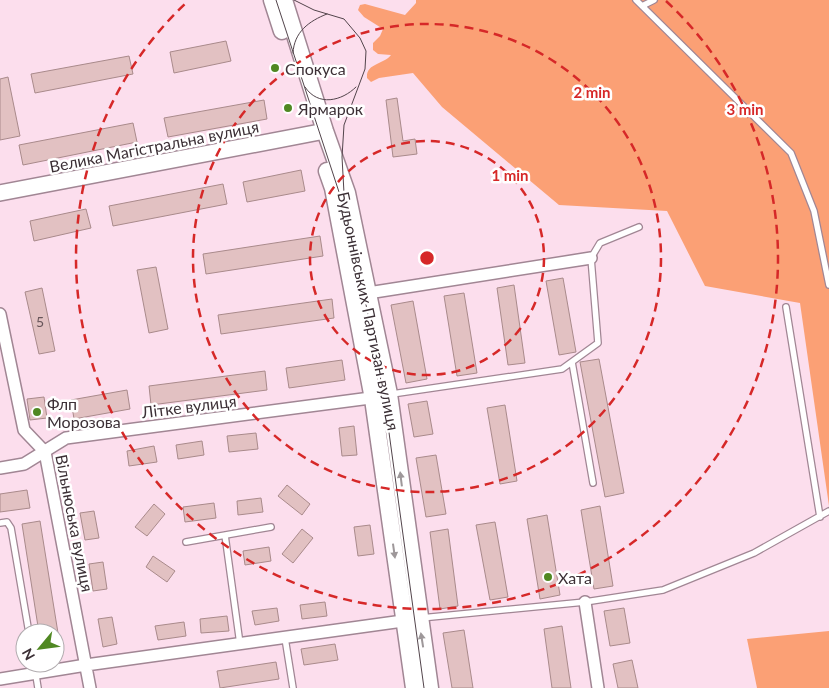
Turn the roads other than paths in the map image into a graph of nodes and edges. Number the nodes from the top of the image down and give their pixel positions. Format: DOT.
graph roads {
  1 [pos="272,0"];
  2 [pos="284,0"];
  3 [pos="636,0"];
  4 [pos="654,0"];
  5 [pos="642,6"];
  6 [pos="319,132"];
  7 [pos="0,193"];
  8 [pos="639,227"];
  9 [pos="591,258"];
  10 [pos="829,285"];
  11 [pos="368,293"];
  12 [pos="786,307"];
  13 [pos="0,316"];
  14 [pos="572,362"];
  15 [pos="390,394"];
  16 [pos="373,399"];
  17 [pos="45,452"];
  18 [pos="0,468"];
  19 [pos="593,483"];
  20 [pos="829,511"];
  21 [pos="820,517"];
  22 [pos="0,523"];
  23 [pos="271,527"];
  24 [pos="225,535"];
  25 [pos="186,542"];
  26 [pos="585,602"];
  27 [pos="411,620"];
  28 [pos="27,623"];
  29 [pos="285,638"];
  30 [pos="240,644"];
  31 [pos="86,665"];
  32 [pos="65,666"];
  33 [pos="20,673"];
  34 [pos="36,673"];
  35 [pos="0,680"];
  36 [pos="38,688"];
  37 [pos="90,688"];
  38 [pos="293,688"];
  39 [pos="414,688"];
  40 [pos="430,688"];
  41 [pos="598,688"];
  1 -- 6 [label="main road, Будьоннівських Партизан вулиця"];
  2 -- 6 [label="main road, Будьоннівських Партизан вулиця"];
  3 -- 5 [label="lane"];
  4 -- 5 [label="lane"];
  5 -- 10 [label="lane"];
  6 -- 7 [label="street, Велика Магістральна вулиця"];
  6 -- 11 [label="main road, Будьоннівських Партизан вулиця"];
  6 -- 16 [label="main road, Будьоннівських Партизан вулиця"];
  8 -- 9 [label="lane"];
  9 -- 11 [label="street"];
  9 -- 14 [label="lane"];
  11 -- 15 [label="main road, Будьоннівських Партизан вулиця"];
  12 -- 21 [label="lane"];
  13 -- 17 [label="street, Вільнюська вулиця"];
  14 -- 15 [label="lane"];
  14 -- 19 [label="lane"];
  15 -- 16 [label="street, Літке вулиця"];
  27 -- 15 [label="main road, Будьоннівських Партизан вулиця, one-way"];
  16 -- 17 [label="street, Літке вулиця"];
  16 -- 27 [label="main road, Будьоннівських Партизан вулиця, one-way"];
  17 -- 18 [label="street, Літке вулиця"];
  17 -- 31 [label="street, Вільнюська вулиця"];
  20 -- 21 [label="lane"];
  21 -- 26 [label="lane"];
  22 -- 28 [label="lane"];
  23 -- 24 [label="lane"];
  24 -- 25 [label="lane"];
  24 -- 30 [label="lane"];
  26 -- 27 [label="lane"];
  26 -- 41 [label="street"];
  27 -- 29 [label="street"];
  27 -- 39 [label="main road, Будьоннівських Партизан вулиця"];
  40 -- 27 [label="main road, Будьоннівських Партизан вулиця, one-way"];
  29 -- 30 [label="street"];
  29 -- 38 [label="lane"];
  30 -- 31 [label="street"];
  31 -- 32 [label="street"];
  31 -- 37 [label="street, Вільнюська вулиця"];
  33 -- 35 [label="street"];
  34 -- 36 [label="lane"];
}
